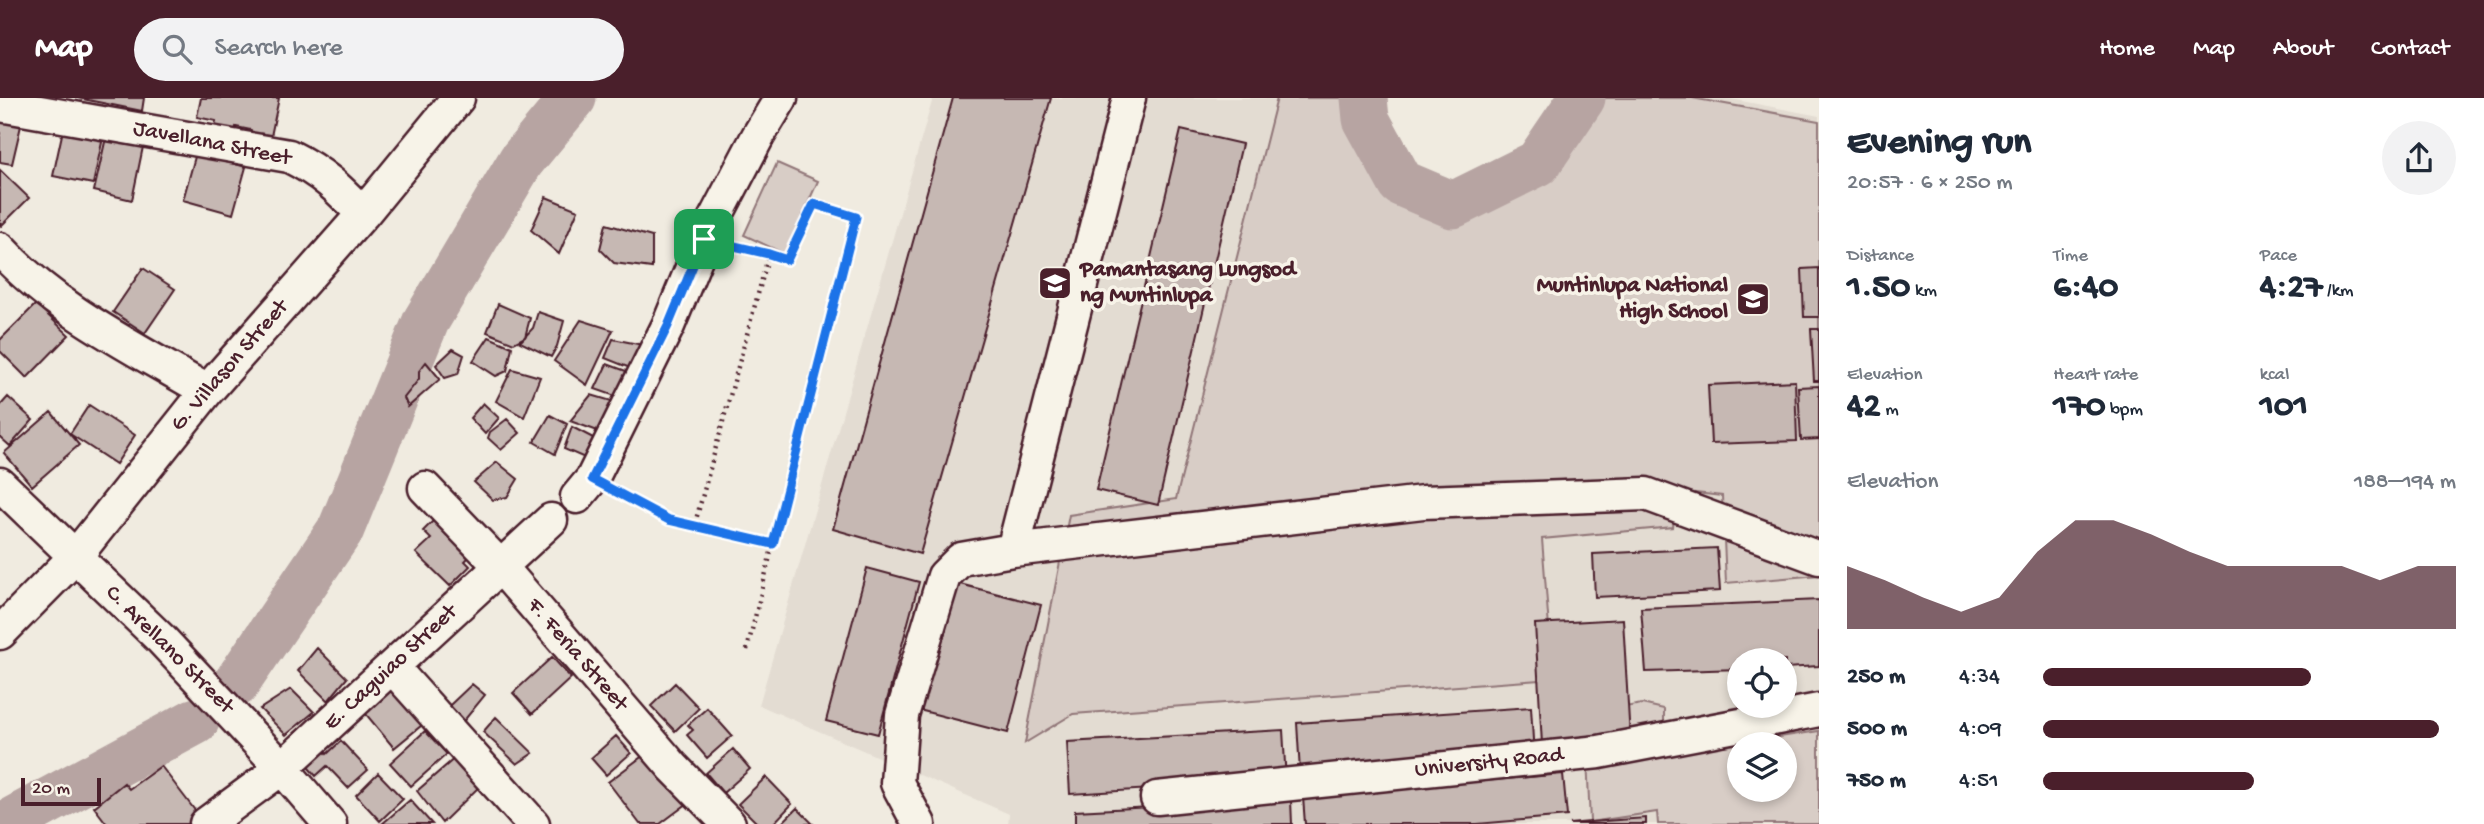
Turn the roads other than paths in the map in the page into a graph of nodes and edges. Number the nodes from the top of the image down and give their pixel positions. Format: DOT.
graph roads {
  1 [pos="458,98"];
  2 [pos="781,98"];
  3 [pos="1129,98"];
  4 [pos="0,104"];
  5 [pos="363,214"];
  6 [pos="0,249"];
  7 [pos="207,391"];
  8 [pos="0,484"];
  9 [pos="425,488"];
  10 [pos="584,488"];
  11 [pos="551,520"];
  12 [pos="1013,550"];
  13 [pos="75,557"];
  14 [pos="1819,558"];
  15 [pos="500,566"];
  16 [pos="0,633"];
  17 [pos="393,668"];
  18 [pos="1819,710"];
  19 [pos="282,768"];
  20 [pos="1157,798"];
  21 [pos="206,824"];
  22 [pos="330,824"];
  23 [pos="533,824"];
  24 [pos="729,824"];
  25 [pos="919,824"];
  1 -- 5 [label="street, G. Villason Street"];
  2 -- 10 [label="street"];
  3 -- 12 [label="street"];
  4 -- 5 [label="street, Javellana Street"];
  5 -- 7 [label="street, G. Villason Street"];
  6 -- 7 [label="street"];
  7 -- 13 [label="street, G. Villason Street"];
  8 -- 13 [label="street, C. Arellano Street"];
  9 -- 15 [label="street, F. Feria Street"];
  11 -- 15 [label="street, E. Caguiao Street"];
  12 -- 14 [label="street"];
  12 -- 25 [label="street"];
  13 -- 16 [label="street, G. Villason Street"];
  13 -- 19 [label="street, C. Arellano Street"];
  15 -- 17 [label="street, E. Caguiao Street"];
  15 -- 24 [label="street, F. Feria Street"];
  17 -- 19 [label="street, E. Caguiao Street"];
  17 -- 23 [label="street"];
  18 -- 20 [label="street, University Road"];
  19 -- 21 [label="street, E. Caguiao Street"];
  19 -- 22 [label="street, C. Arellano Street"];
}
